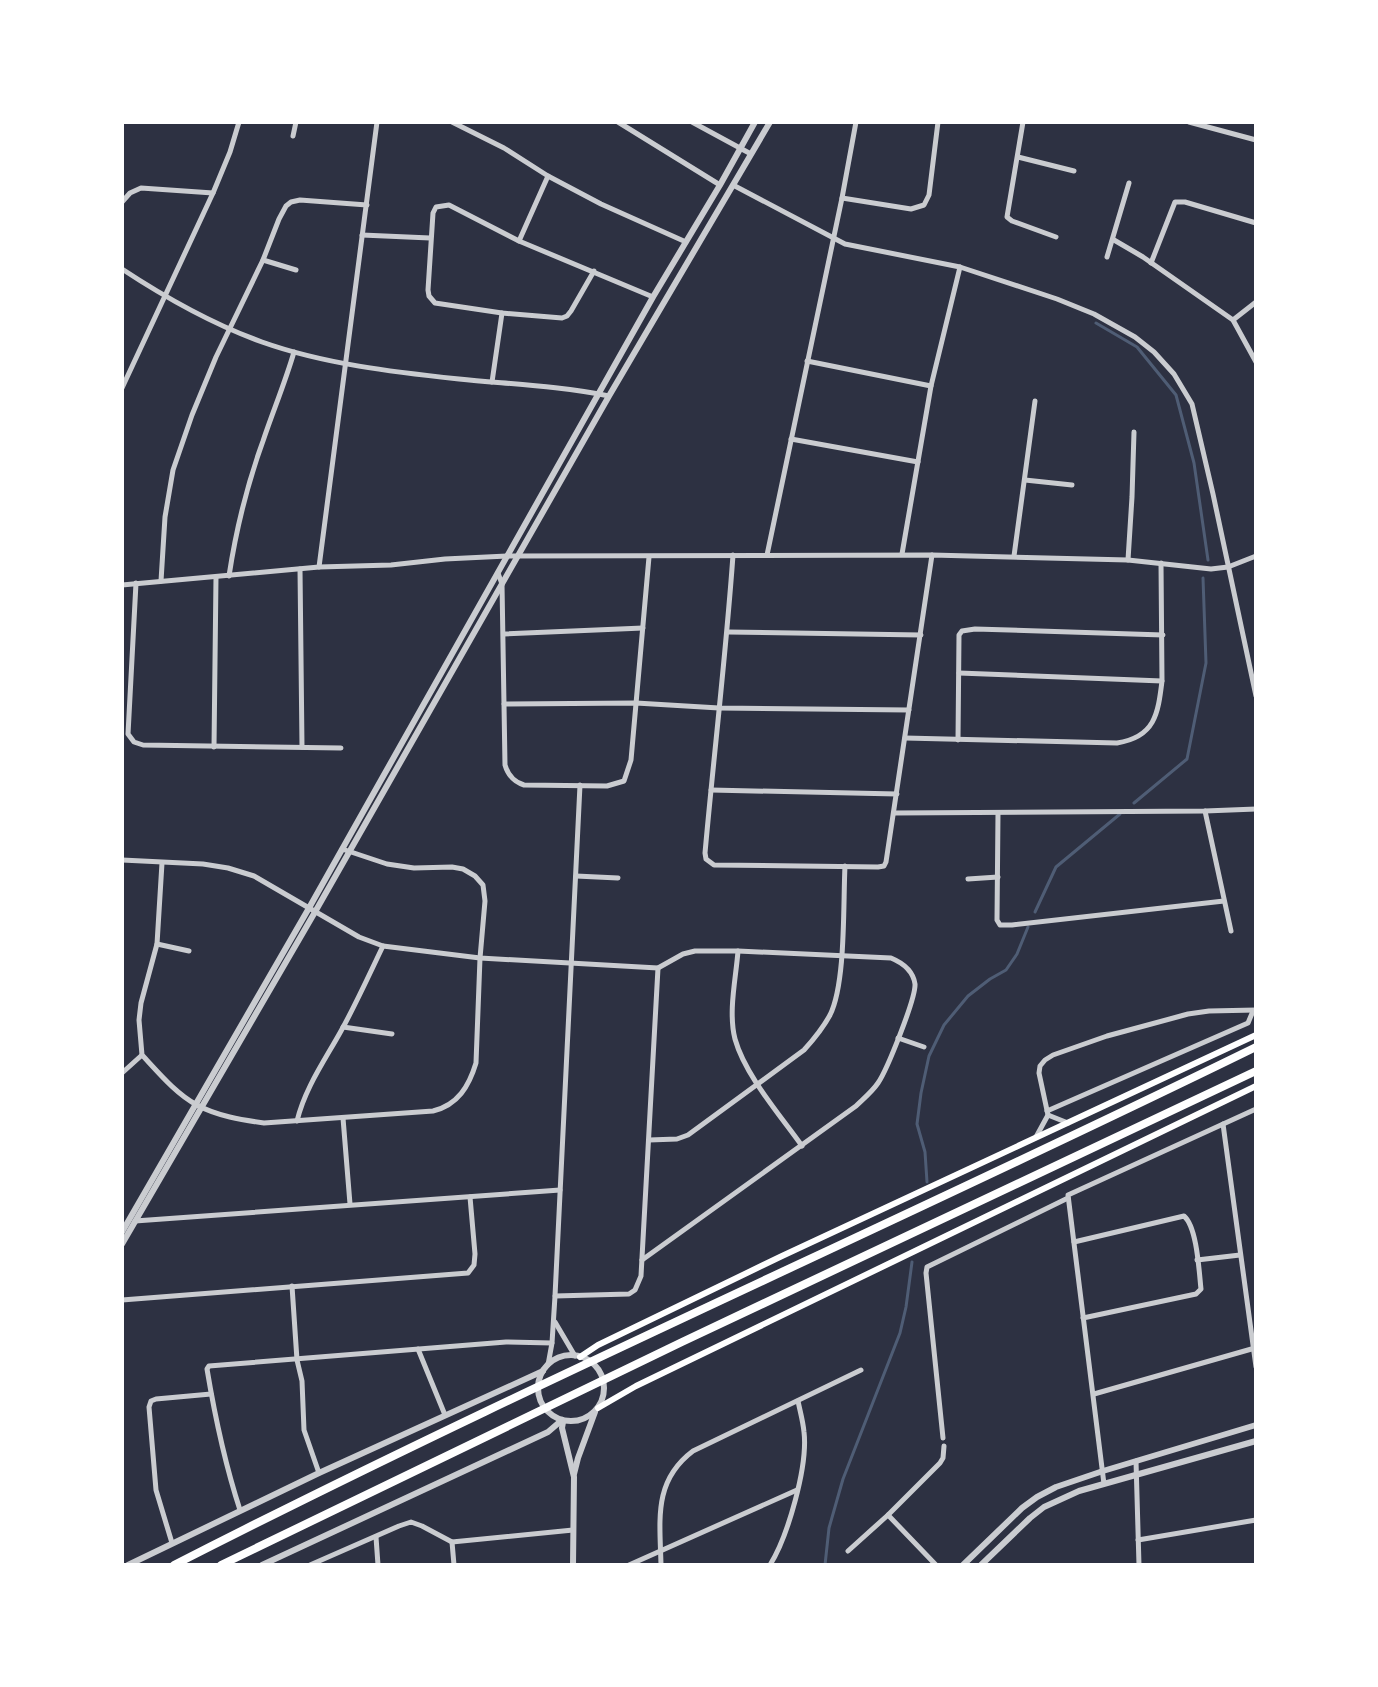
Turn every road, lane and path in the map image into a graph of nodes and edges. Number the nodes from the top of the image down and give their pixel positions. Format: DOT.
graph roads {
  1 [pos="239,122"];
  2 [pos="296,122"];
  3 [pos="377,122"];
  4 [pos="452,122"];
  5 [pos="618,122"];
  6 [pos="692,122"];
  7 [pos="755,122"];
  8 [pos="770,122"];
  9 [pos="856,122"];
  10 [pos="938,122"];
  11 [pos="1023,122"];
  12 [pos="1189,122"];
  13 [pos="293,136"];
  14 [pos="1256,140"];
  15 [pos="740,148"];
  16 [pos="751,154"];
  17 [pos="1018,157"];
  18 [pos="1074,171"];
  19 [pos="548,176"];
  20 [pos="1129,183"];
  21 [pos="720,185"];
  22 [pos="733,185"];
  23 [pos="213,193"];
  24 [pos="842,198"];
  25 [pos="122,202"];
  26 [pos="367,205"];
  27 [pos="1256,223"];
  28 [pos="362,235"];
  29 [pos="1056,237"];
  30 [pos="430,238"];
  31 [pos="832,239"];
  32 [pos="1114,240"];
  33 [pos="519,241"];
  34 [pos="686,242"];
  35 [pos="1107,257"];
  36 [pos="263,260"];
  37 [pos="1151,263"];
  38 [pos="960,267"];
  39 [pos="122,269"];
  40 [pos="296,270"];
  41 [pos="594,271"];
  42 [pos="164,296"];
  43 [pos="653,297"];
  44 [pos="1256,302"];
  45 [pos="502,313"];
  46 [pos="1233,320"];
  47 [pos="229,329"];
  48 [pos="294,352"];
  49 [pos="807,361"];
  50 [pos="1256,362"];
  51 [pos="346,364"];
  52 [pos="492,382"];
  53 [pos="931,386"];
  54 [pos="122,388"];
  55 [pos="600,394"];
  56 [pos="609,396"];
  57 [pos="1035,401"];
  58 [pos="1134,432"];
  59 [pos="791,439"];
  60 [pos="918,462"];
  61 [pos="1025,480"];
  62 [pos="1072,485"];
  63 [pos="902,554"];
  64 [pos="733,555"];
  65 [pos="767,555"];
  66 [pos="932,555"];
  67 [pos="507,556"];
  68 [pos="1014,556"];
  69 [pos="1256,556"];
  70 [pos="517,557"];
  71 [pos="649,557"];
  72 [pos="1128,560"];
  73 [pos="1161,563"];
  74 [pos="319,567"];
  75 [pos="1228,567"];
  76 [pos="300,569"];
  77 [pos="498,573"];
  78 [pos="229,576"];
  79 [pos="216,577"];
  80 [pos="161,581"];
  81 [pos="136,583"];
  82 [pos="502,584"];
  83 [pos="122,585"];
  84 [pos="643,628"];
  85 [pos="728,632"];
  86 [pos="504,634"];
  87 [pos="921,635"];
  88 [pos="1163,635"];
  89 [pos="959,673"];
  90 [pos="1162,681"];
  91 [pos="1256,696"];
  92 [pos="636,703"];
  93 [pos="504,704"];
  94 [pos="719,708"];
  95 [pos="909,710"];
  96 [pos="905,738"];
  97 [pos="958,740"];
  98 [pos="214,747"];
  99 [pos="302,747"];
  100 [pos="341,748"];
  101 [pos="580,785"];
  102 [pos="711,790"];
  103 [pos="897,794"];
  104 [pos="1256,809"];
  105 [pos="1205,811"];
  106 [pos="894,813"];
  107 [pos="998,813"];
  108 [pos="342,849"];
  109 [pos="350,852"];
  110 [pos="122,860"];
  111 [pos="162,863"];
  112 [pos="845,866"];
  113 [pos="576,876"];
  114 [pos="998,877"];
  115 [pos="618,878"];
  116 [pos="968,879"];
  117 [pos="1224,901"];
  118 [pos="312,910"];
  119 [pos="1231,931"];
  120 [pos="157,944"];
  121 [pos="383,946"];
  122 [pos="189,951"];
  123 [pos="738,951"];
  124 [pos="841,955"];
  125 [pos="480,958"];
  126 [pos="570,964"];
  127 [pos="658,968"];
  128 [pos="1255,1010"];
  129 [pos="343,1027"];
  130 [pos="392,1034"];
  131 [pos="1256,1035"];
  132 [pos="898,1038"];
  133 [pos="924,1047"];
  134 [pos="1256,1047"];
  135 [pos="142,1055"];
  136 [pos="1256,1071"];
  137 [pos="122,1073"];
  138 [pos="758,1085"];
  139 [pos="1256,1086"];
  140 [pos="198,1106"];
  141 [pos="1256,1109"];
  142 [pos="1047,1113"];
  143 [pos="343,1118"];
  144 [pos="297,1121"];
  145 [pos="1068,1123"];
  146 [pos="1223,1124"];
  147 [pos="1036,1137"];
  148 [pos="649,1140"];
  149 [pos="802,1146"];
  150 [pos="560,1190"];
  151 [pos="470,1197"];
  152 [pos="1068,1198"];
  153 [pos="350,1205"];
  154 [pos="132,1221"];
  155 [pos="122,1232"];
  156 [pos="1074,1242"];
  157 [pos="122,1244"];
  158 [pos="1241,1255"];
  159 [pos="642,1260"];
  160 [pos="1197,1260"];
  161 [pos="292,1286"];
  162 [pos="555,1296"];
  163 [pos="122,1300"];
  164 [pos="1083,1318"];
  165 [pos="554,1319"];
  166 [pos="552,1343"];
  167 [pos="1255,1348"];
  168 [pos="418,1349"];
  169 [pos="578,1356"];
  170 [pos="297,1360"];
  171 [pos="1256,1367"];
  172 [pos="546,1368"];
  173 [pos="861,1370"];
  174 [pos="211,1394"];
  175 [pos="1094,1394"];
  176 [pos="798,1401"];
  177 [pos="596,1409"];
  178 [pos="445,1415"];
  179 [pos="563,1420"];
  180 [pos="1256,1425"];
  181 [pos="943,1438"];
  182 [pos="1256,1441"];
  183 [pos="944,1446"];
  184 [pos="1136,1461"];
  185 [pos="1103,1471"];
  186 [pos="319,1473"];
  187 [pos="1136,1475"];
  188 [pos="574,1477"];
  189 [pos="1104,1484"];
  190 [pos="797,1490"];
  191 [pos="240,1510"];
  192 [pos="888,1515"];
  193 [pos="1256,1520"];
  194 [pos="573,1530"];
  195 [pos="376,1537"];
  196 [pos="1138,1540"];
  197 [pos="452,1542"];
  198 [pos="172,1543"];
  199 [pos="661,1551"];
  200 [pos="848,1551"];
  201 [pos="128,1565"];
  202 [pos="174,1565"];
  203 [pos="221,1565"];
  204 [pos="262,1565"];
  205 [pos="310,1565"];
  206 [pos="378,1565"];
  207 [pos="454,1565"];
  208 [pos="573,1565"];
  209 [pos="629,1565"];
  210 [pos="661,1565"];
  211 [pos="770,1565"];
  212 [pos="936,1565"];
  213 [pos="963,1565"];
  214 [pos="981,1565"];
  215 [pos="1139,1565"];
  1 -- 23 [label="street"];
  2 -- 13 [label="street"];
  3 -- 26 [label="street"];
  4 -- 19 [label="street"];
  5 -- 21 [label="street"];
  6 -- 15 [label="street"];
  7 -- 15 [label="street"];
  8 -- 16 [label="street"];
  9 -- 24 [label="street"];
  10 -- 24 [label="street"];
  11 -- 17 [label="street"];
  12 -- 14 [label="street"];
  15 -- 16 [label="street"];
  15 -- 21 [label="street"];
  16 -- 22 [label="street"];
  17 -- 18 [label="street"];
  17 -- 29 [label="street"];
  19 -- 33 [label="street"];
  19 -- 34 [label="street"];
  20 -- 32 [label="street"];
  21 -- 34 [label="street"];
  22 -- 31 [label="street"];
  22 -- 56 [label="street"];
  23 -- 25 [label="street"];
  23 -- 42 [label="street"];
  24 -- 31 [label="street"];
  26 -- 28 [label="street"];
  26 -- 36 [label="street"];
  27 -- 37 [label="street"];
  28 -- 30 [label="street"];
  28 -- 51 [label="street"];
  30 -- 33 [label="street"];
  30 -- 45 [label="street"];
  31 -- 38 [label="street"];
  31 -- 49 [label="street"];
  32 -- 35 [label="street"];
  32 -- 37 [label="street"];
  33 -- 41 [label="street"];
  34 -- 43 [label="street"];
  36 -- 40 [label="street"];
  36 -- 47 [label="street"];
  37 -- 46 [label="street"];
  38 -- 53 [label="street"];
  38 -- 75 [label="street"];
  39 -- 42 [label="street"];
  41 -- 43 [label="street"];
  41 -- 45 [label="street"];
  42 -- 47 [label="street"];
  42 -- 54 [label="street"];
  43 -- 55 [label="street"];
  44 -- 46 [label="street"];
  45 -- 52 [label="street"];
  46 -- 50 [label="street"];
  47 -- 48 [label="street"];
  47 -- 80 [label="street"];
  48 -- 51 [label="street"];
  48 -- 78 [label="street"];
  49 -- 53 [label="street"];
  49 -- 59 [label="street"];
  51 -- 52 [label="street"];
  51 -- 74 [label="street"];
  52 -- 55 [label="street"];
  53 -- 60 [label="street"];
  55 -- 56 [label="street"];
  55 -- 67 [label="street"];
  56 -- 70 [label="street"];
  57 -- 61 [label="street"];
  58 -- 72 [label="street"];
  59 -- 60 [label="street"];
  59 -- 65 [label="street"];
  60 -- 63 [label="street"];
  61 -- 62 [label="street"];
  61 -- 68 [label="street"];
  63 -- 65 [label="street"];
  63 -- 66 [label="street"];
  64 -- 65 [label="street"];
  64 -- 71 [label="street"];
  64 -- 85 [label="street"];
  66 -- 68 [label="street"];
  66 -- 87 [label="street"];
  67 -- 70 [label="street"];
  67 -- 74 [label="street"];
  67 -- 77 [label="street"];
  68 -- 72 [label="street"];
  69 -- 75 [label="street"];
  70 -- 71 [label="street"];
  70 -- 82 [label="street"];
  71 -- 84 [label="street"];
  72 -- 73 [label="street"];
  73 -- 75 [label="street"];
  73 -- 88 [label="street"];
  74 -- 76 [label="street"];
  75 -- 91 [label="street"];
  76 -- 78 [label="street"];
  76 -- 99 [label="street"];
  77 -- 82 [label="street"];
  77 -- 108 [label="street"];
  78 -- 79 [label="street"];
  79 -- 80 [label="street"];
  79 -- 98 [label="street"];
  80 -- 81 [label="street"];
  81 -- 83 [label="street"];
  81 -- 98 [label="street"];
  82 -- 86 [label="street"];
  82 -- 109 [label="street"];
  84 -- 86 [label="street"];
  84 -- 92 [label="street"];
  85 -- 87 [label="street"];
  85 -- 94 [label="street"];
  86 -- 93 [label="street"];
  87 -- 95 [label="street"];
  88 -- 89 [label="street"];
  88 -- 90 [label="street"];
  89 -- 90 [label="street"];
  89 -- 97 [label="street"];
  90 -- 97 [label="street"];
  92 -- 93 [label="street"];
  92 -- 94 [label="street"];
  92 -- 101 [label="street"];
  93 -- 101 [label="street"];
  94 -- 95 [label="street"];
  94 -- 102 [label="street"];
  95 -- 96 [label="street"];
  96 -- 97 [label="street"];
  96 -- 103 [label="street"];
  98 -- 99 [label="street"];
  99 -- 100 [label="street"];
  101 -- 113 [label="street"];
  102 -- 103 [label="street"];
  102 -- 112 [label="street"];
  103 -- 106 [label="street"];
  104 -- 105 [label="street"];
  105 -- 107 [label="street"];
  105 -- 117 [label="street"];
  106 -- 107 [label="street"];
  106 -- 112 [label="street"];
  107 -- 114 [label="street"];
  108 -- 109 [label="street"];
  108 -- 118 [label="street"];
  109 -- 118 [label="street"];
  109 -- 125 [label="street"];
  110 -- 111 [label="street"];
  111 -- 118 [label="street"];
  111 -- 120 [label="street"];
  112 -- 124 [label="street"];
  113 -- 115 [label="street"];
  113 -- 126 [label="street"];
  114 -- 116 [label="street"];
  114 -- 117 [label="street"];
  117 -- 119 [label="street"];
  118 -- 121 [label="street"];
  118 -- 140 [label="street"];
  120 -- 122 [label="street"];
  120 -- 135 [label="street"];
  121 -- 125 [label="street"];
  121 -- 129 [label="street"];
  123 -- 124 [label="street"];
  123 -- 127 [label="street"];
  123 -- 138 [label="street"];
  124 -- 132 [label="street"];
  124 -- 138 [label="street"];
  125 -- 126 [label="street"];
  125 -- 143 [label="street"];
  126 -- 127 [label="street"];
  126 -- 150 [label="street"];
  127 -- 148 [label="street"];
  128 -- 142 [label="street"];
  128 -- 142 [label="street"];
  129 -- 130 [label="street"];
  129 -- 144 [label="street"];
  131 -- 145 [label="main road"];
  132 -- 133 [label="street"];
  132 -- 149 [label="street"];
  134 -- 202 [label="highway"];
  135 -- 137 [label="street"];
  135 -- 140 [label="street"];
  136 -- 203 [label="highway"];
  138 -- 148 [label="street"];
  138 -- 149 [label="street"];
  139 -- 177 [label="main road"];
  140 -- 144 [label="street"];
  140 -- 154 [label="street"];
  141 -- 146 [label="street"];
  142 -- 145 [label="street"];
  142 -- 147 [label="street"];
  143 -- 144 [label="street"];
  143 -- 153 [label="street"];
  145 -- 147 [label="main road"];
  146 -- 152 [label="street"];
  146 -- 158 [label="street"];
  147 -- 169 [label="main road"];
  148 -- 159 [label="street"];
  149 -- 159 [label="street"];
  150 -- 151 [label="street"];
  150 -- 162 [label="street"];
  151 -- 153 [label="street"];
  151 -- 161 [label="street"];
  152 -- 156 [label="street"];
  152 -- 181 [label="street"];
  153 -- 154 [label="street"];
  154 -- 155 [label="street"];
  154 -- 157 [label="street"];
  156 -- 160 [label="street"];
  156 -- 164 [label="street"];
  158 -- 160 [label="street"];
  158 -- 167 [label="street"];
  159 -- 162 [label="street"];
  160 -- 164 [label="street"];
  161 -- 163 [label="street"];
  161 -- 170 [label="street"];
  162 -- 165 [label="street"];
  164 -- 175 [label="street"];
  165 -- 166 [label="street"];
  165 -- 169 [label="street"];
  166 -- 168 [label="street"];
  166 -- 172 [label="street"];
  167 -- 171 [label="street"];
  167 -- 175 [label="street"];
  168 -- 170 [label="street"];
  168 -- 178 [label="street"];
  169 -- 172 [label="street"];
  169 -- 177 [label="street"];
  170 -- 174 [label="street"];
  170 -- 186 [label="street"];
  172 -- 178 [label="street"];
  172 -- 179 [label="street"];
  173 -- 176 [label="street"];
  174 -- 191 [label="street"];
  174 -- 198 [label="street"];
  175 -- 185 [label="street"];
  176 -- 190 [label="street"];
  176 -- 199 [label="street"];
  177 -- 179 [label="street"];
  177 -- 188 [label="street"];
  178 -- 186 [label="street"];
  179 -- 188 [label="street"];
  179 -- 204 [label="street"];
  180 -- 184 [label="street"];
  182 -- 187 [label="street"];
  183 -- 192 [label="street"];
  184 -- 185 [label="street"];
  184 -- 187 [label="street"];
  185 -- 189 [label="street"];
  185 -- 213 [label="street"];
  186 -- 191 [label="street"];
  187 -- 189 [label="street"];
  187 -- 196 [label="street"];
  188 -- 194 [label="street"];
  189 -- 214 [label="street"];
  190 -- 199 [label="street"];
  190 -- 211 [label="street"];
  191 -- 198 [label="street"];
  192 -- 200 [label="street"];
  192 -- 212 [label="street"];
  193 -- 196 [label="street"];
  194 -- 197 [label="street"];
  194 -- 208 [label="street"];
  195 -- 197 [label="street"];
  195 -- 205 [label="street"];
  195 -- 206 [label="street"];
  196 -- 215 [label="street"];
  197 -- 207 [label="street"];
  198 -- 201 [label="street"];
  199 -- 209 [label="street"];
  199 -- 210 [label="street"];
}
